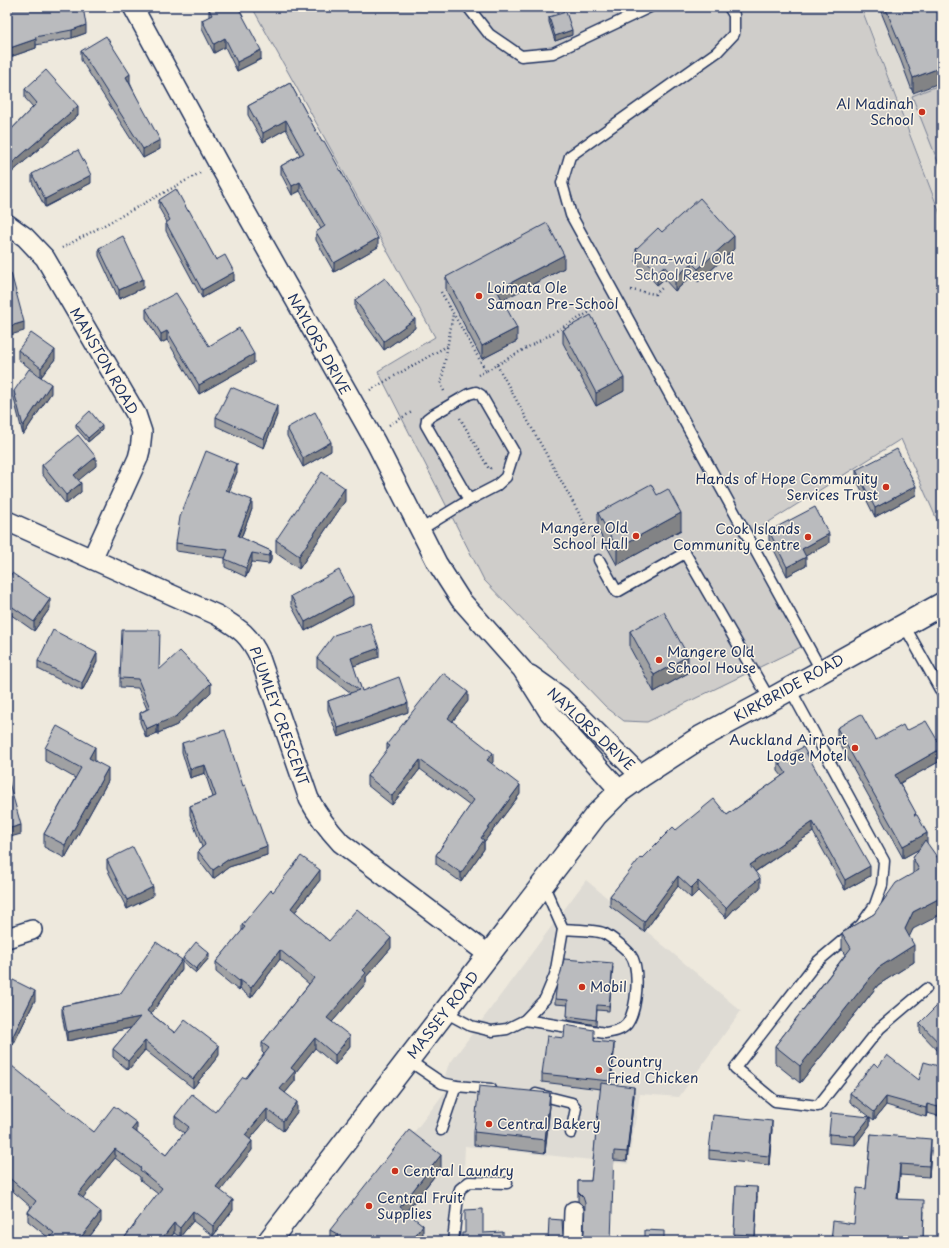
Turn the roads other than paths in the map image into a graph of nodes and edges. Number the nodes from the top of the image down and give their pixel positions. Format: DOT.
graph roads {
  1 [pos="133,7"];
  2 [pos="468,7"];
  3 [pos="650,7"];
  4 [pos="729,7"];
  5 [pos="7,224"];
  6 [pos="469,500"];
  7 [pos="7,521"];
  8 [pos="420,530"];
  9 [pos="92,559"];
  10 [pos="599,560"];
  11 [pos="942,604"];
  12 [pos="904,625"];
  13 [pos="522,669"];
  14 [pos="821,670"];
  15 [pos="790,689"];
  16 [pos="942,693"];
  17 [pos="770,700"];
  18 [pos="640,776"];
  19 [pos="620,792"];
  20 [pos="543,884"];
  21 [pos="563,929"];
  22 [pos="32,930"];
  23 [pos="7,938"];
  24 [pos="489,955"];
  25 [pos="926,988"];
  26 [pos="445,1012"];
  27 [pos="525,1020"];
  28 [pos="408,1060"];
  29 [pos="456,1086"];
  30 [pos="501,1090"];
  31 [pos="523,1092"];
  32 [pos="441,1130"];
  33 [pos="571,1133"];
  34 [pos="507,1183"];
  35 [pos="574,1211"];
  36 [pos="269,1241"];
  37 [pos="454,1241"];
  38 [pos="573,1241"];
  1 -- 8 [label="street, NAYLORS DRIVE"];
  2 -- 3 [label="lane"];
  4 -- 14 [label="lane"];
  5 -- 9 [label="street, MANSTON ROAD"];
  6 -- 6 [label="lane"];
  6 -- 8 [label="lane"];
  7 -- 9 [label="street, PLUMLEY CRESCENT"];
  8 -- 13 [label="street, NAYLORS DRIVE"];
  9 -- 24 [label="street, PLUMLEY CRESCENT"];
  10 -- 17 [label="lane"];
  11 -- 12 [label="main road, KIRKBRIDE ROAD"];
  12 -- 14 [label="main road, KIRKBRIDE ROAD"];
  12 -- 16 [label="lane"];
  13 -- 18 [label="street, NAYLORS DRIVE"];
  13 -- 19 [label="street, NAYLORS DRIVE"];
  14 -- 15 [label="main road, KIRKBRIDE ROAD"];
  15 -- 17 [label="main road, KIRKBRIDE ROAD"];
  15 -- 25 [label="lane"];
  17 -- 18 [label="main road, KIRKBRIDE ROAD"];
  18 -- 19 [label="main road, KIRKBRIDE ROAD"];
  19 -- 20 [label="main road, MASSEY ROAD"];
  20 -- 21 [label="lane"];
  20 -- 24 [label="main road, MASSEY ROAD"];
  21 -- 27 [label="lane"];
  21 -- 27 [label="lane"];
  22 -- 23 [label="street"];
  24 -- 26 [label="main road, MASSEY ROAD"];
  26 -- 27 [label="lane"];
  26 -- 28 [label="main road, MASSEY ROAD"];
  28 -- 29 [label="lane"];
  28 -- 36 [label="main road, MASSEY ROAD"];
  29 -- 30 [label="lane"];
  29 -- 32 [label="lane"];
  31 -- 33 [label="lane"];
  34 -- 37 [label="lane"];
  35 -- 38 [label="street"];
}
